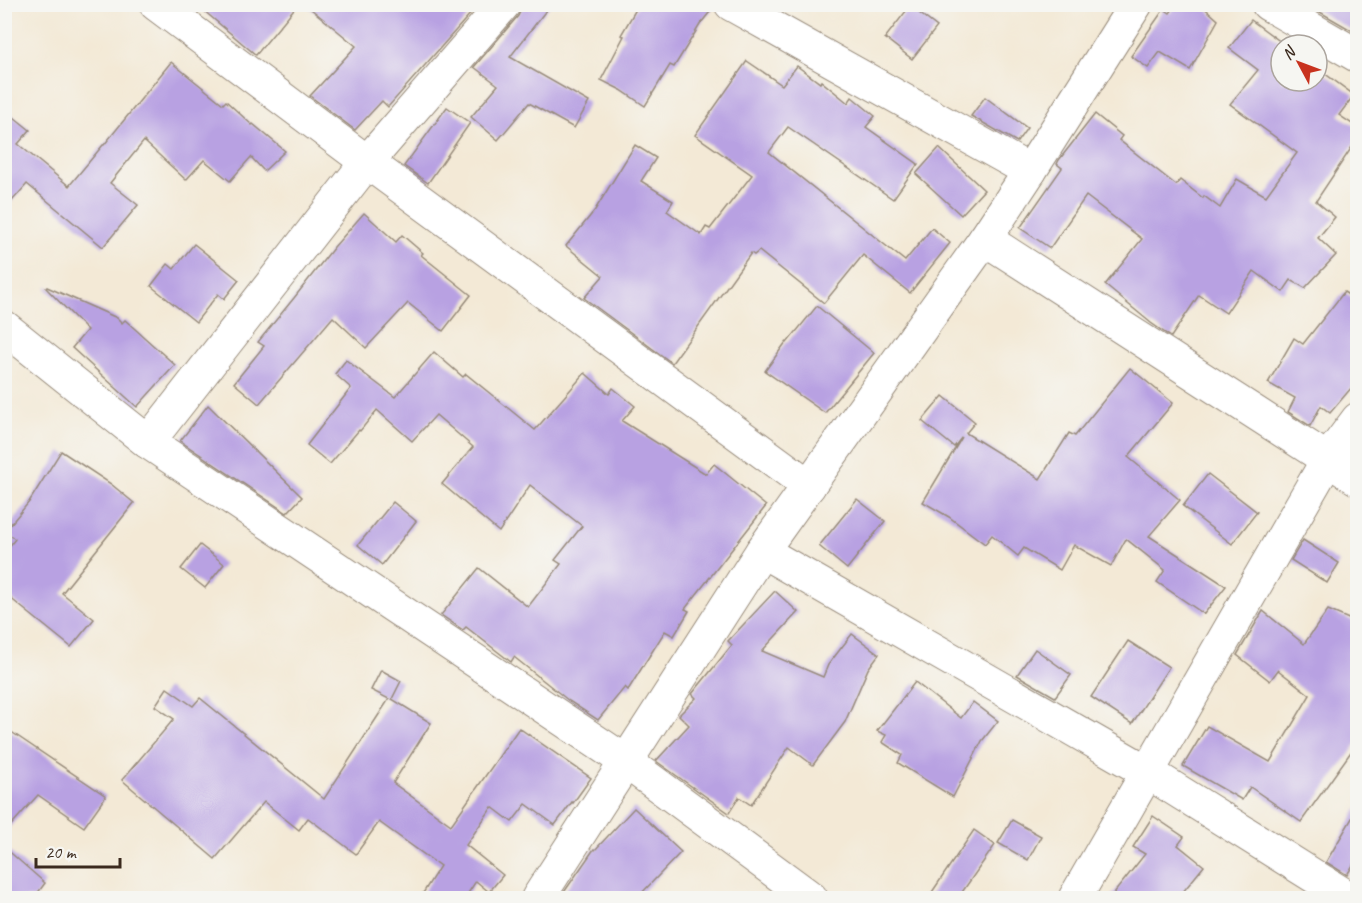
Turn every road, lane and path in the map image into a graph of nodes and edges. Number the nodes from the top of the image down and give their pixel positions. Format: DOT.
graph roads {
  1 [pos="156,4"];
  2 [pos="504,4"];
  3 [pos="730,4"];
  4 [pos="1136,4"];
  5 [pos="1268,4"];
  6 [pos="1358,56"];
  7 [pos="367,162"];
  8 [pos="1030,171"];
  9 [pos="985,239"];
  10 [pos="4,327"];
  11 [pos="1358,419"];
  12 [pos="148,442"];
  13 [pos="1328,459"];
  14 [pos="1358,479"];
  15 [pos="808,486"];
  16 [pos="762,551"];
  17 [pos="625,761"];
  18 [pos="1149,772"];
  19 [pos="538,898"];
  20 [pos="811,898"];
  21 [pos="1075,898"];
  22 [pos="1349,898"];
  1 -- 7 [label="street"];
  2 -- 7 [label="street"];
  3 -- 8 [label="street"];
  4 -- 8 [label="street"];
  5 -- 6 [label="street"];
  7 -- 12 [label="street"];
  7 -- 15 [label="street"];
  8 -- 9 [label="street"];
  9 -- 13 [label="street"];
  9 -- 15 [label="street"];
  10 -- 12 [label="street"];
  11 -- 13 [label="street"];
  12 -- 17 [label="street"];
  13 -- 14 [label="street"];
  13 -- 18 [label="street"];
  15 -- 16 [label="street"];
  16 -- 17 [label="street"];
  16 -- 18 [label="street"];
  17 -- 19 [label="street"];
  17 -- 20 [label="street"];
  18 -- 21 [label="street"];
  18 -- 22 [label="street"];
}
